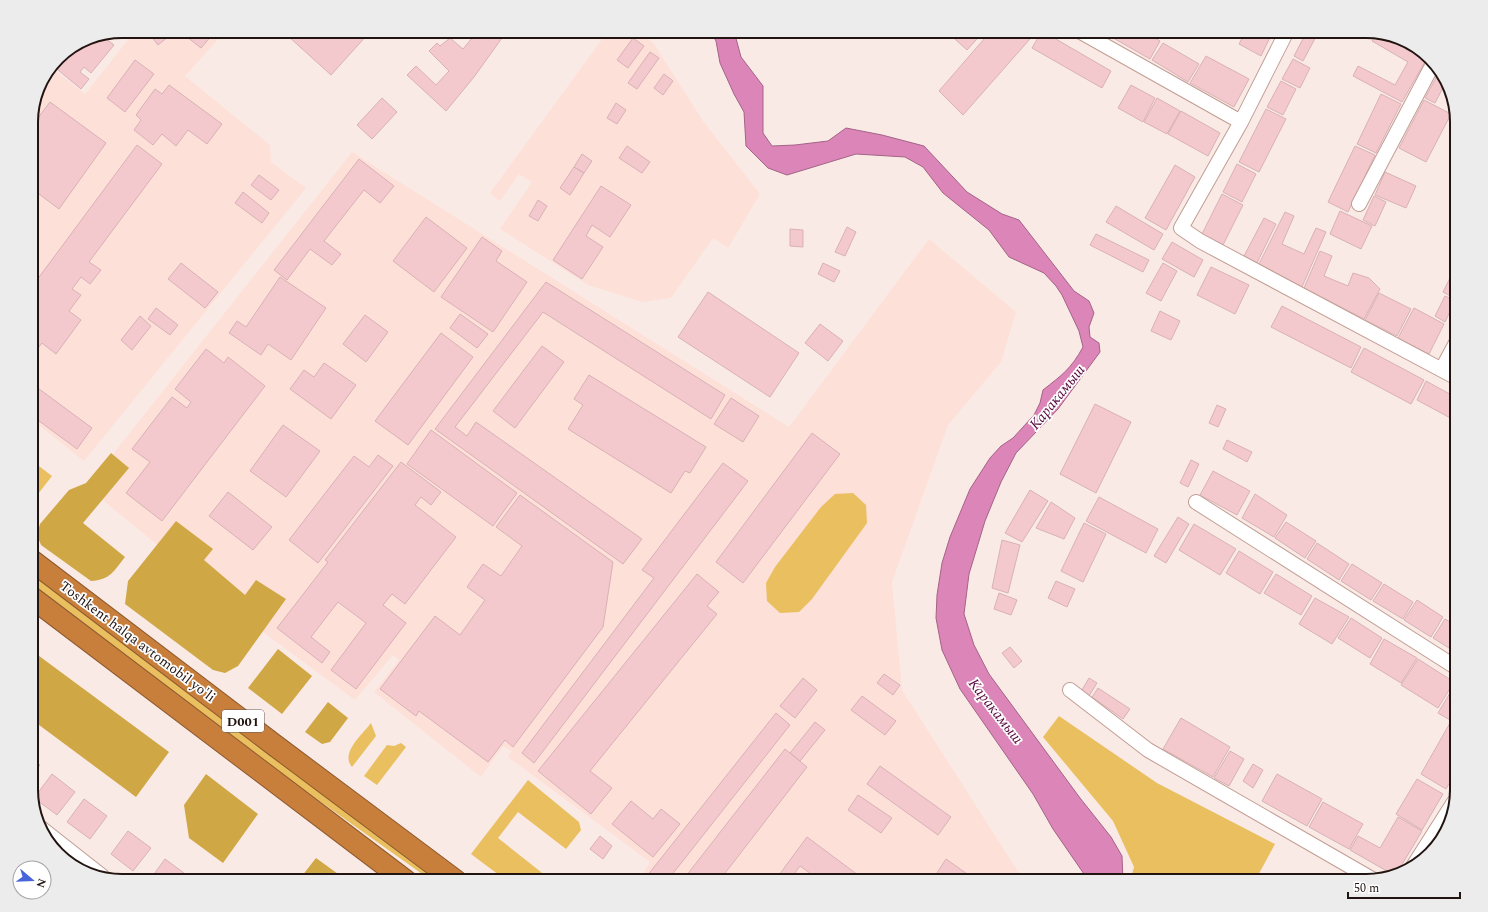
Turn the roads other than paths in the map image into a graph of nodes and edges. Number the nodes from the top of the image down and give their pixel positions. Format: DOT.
graph roads {
  1 [pos="1091,38"];
  2 [pos="1283,38"];
  3 [pos="1431,68"];
  4 [pos="1241,122"];
  5 [pos="1359,204"];
  6 [pos="1450,354"];
  7 [pos="1442,369"];
  8 [pos="1450,374"];
  9 [pos="1196,502"];
  10 [pos="38,565"];
  11 [pos="38,602"];
  12 [pos="1450,664"];
  13 [pos="1070,690"];
  14 [pos="1446,814"];
  15 [pos="52,837"];
  16 [pos="1421,854"];
  17 [pos="93,869"];
  18 [pos="397,874"];
  19 [pos="447,874"];
  20 [pos="1362,874"];
  1 -- 4 [label="street"];
  2 -- 4 [label="street"];
  3 -- 5 [label="street"];
  4 -- 7 [label="street"];
  6 -- 7 [label="street"];
  7 -- 8 [label="street"];
  9 -- 12 [label="street"];
  10 -- 19 [label="highway, Toshkent halqa avtomobil yo'li / D001"];
  11 -- 18 [label="highway, Toshkent halqa avtomobil yo'li / D001"];
  13 -- 20 [label="street"];
  14 -- 16 [label="street"];
  15 -- 17 [label="street"];
}
